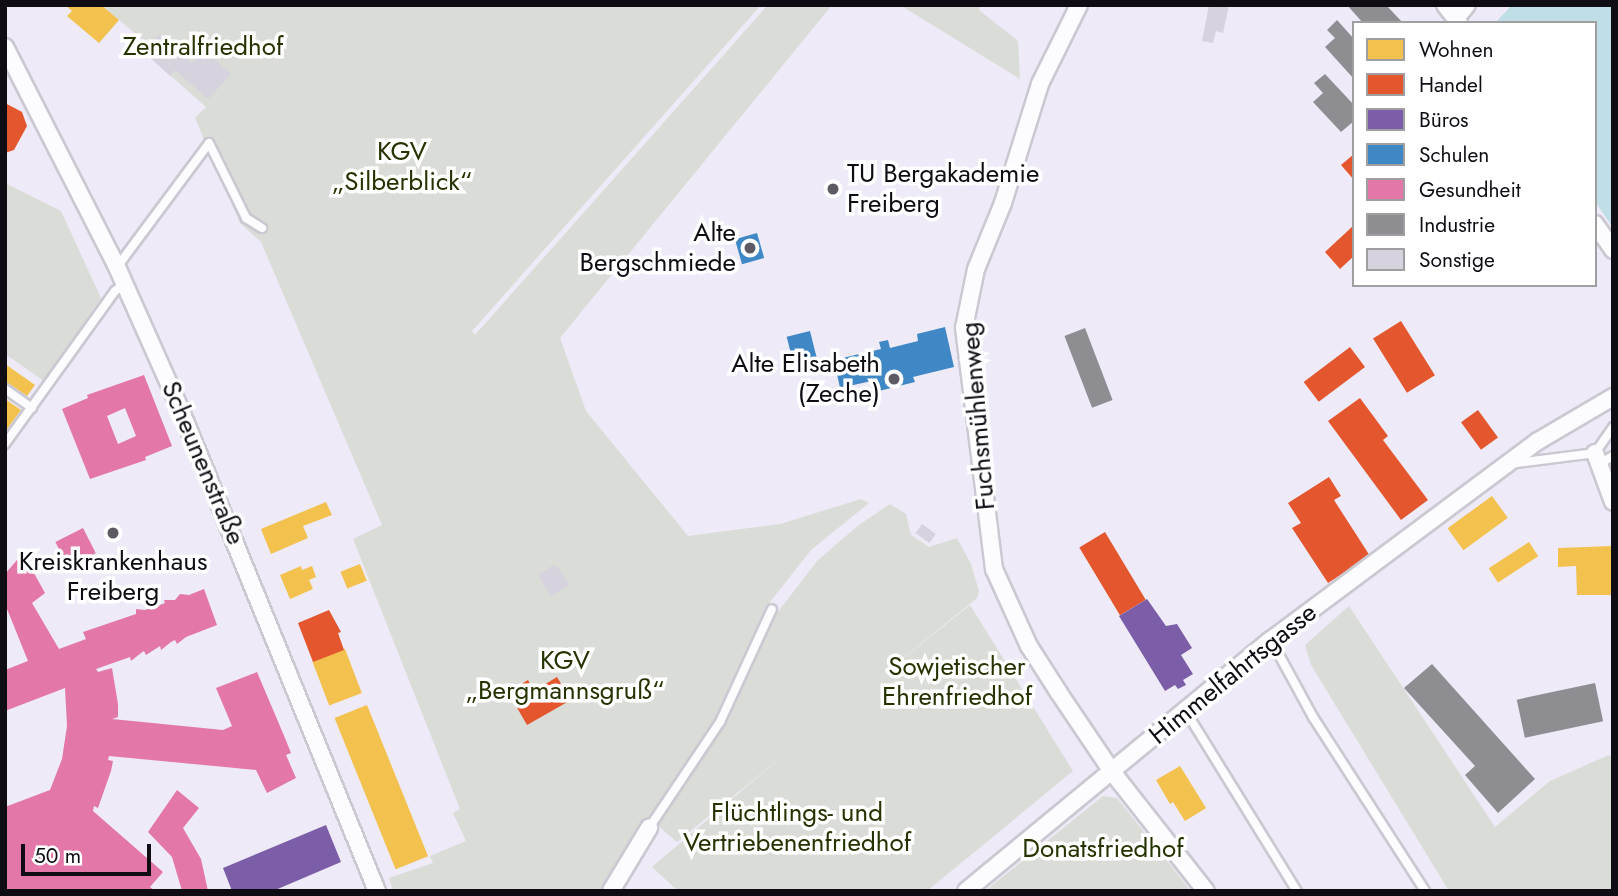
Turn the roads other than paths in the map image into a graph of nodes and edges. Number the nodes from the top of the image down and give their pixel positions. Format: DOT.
graph roads {
  1 [pos="1079,5"];
  2 [pos="1445,5"];
  3 [pos="1468,5"];
  4 [pos="1457,20"];
  5 [pos="5,47"];
  6 [pos="1597,227"];
  7 [pos="262,228"];
  8 [pos="1613,250"];
  9 [pos="117,267"];
  10 [pos="124,283"];
  11 [pos="5,389"];
  12 [pos="1613,397"];
  13 [pos="32,408"];
  14 [pos="1613,428"];
  15 [pos="5,444"];
  16 [pos="1602,458"];
  17 [pos="1507,464"];
  18 [pos="1613,502"];
  19 [pos="772,609"];
  20 [pos="1271,640"];
  21 [pos="1185,710"];
  22 [pos="1113,773"];
  23 [pos="649,828"];
  24 [pos="377,891"];
  25 [pos="611,891"];
  26 [pos="965,891"];
  27 [pos="1206,891"];
  28 [pos="1297,891"];
  29 [pos="1425,891"];
  1 -- 22 [label="street, Fuchsmühlenweg"];
  2 -- 4 [label="street"];
  3 -- 4 [label="street"];
  5 -- 9 [label="street, Scheunenstraße"];
  6 -- 8 [label="street"];
  7 -- 9 [label="lane"];
  9 -- 10 [label="street, Scheunenstraße"];
  10 -- 13 [label="lane"];
  10 -- 24 [label="street, Scheunenstraße"];
  11 -- 13 [label="lane"];
  12 -- 17 [label="street, Himmelfahrtsgasse"];
  13 -- 15 [label="lane"];
  14 -- 16 [label="lane"];
  16 -- 17 [label="lane"];
  16 -- 18 [label="street"];
  17 -- 20 [label="street, Himmelfahrtsgasse"];
  19 -- 23 [label="lane"];
  20 -- 21 [label="street, Himmelfahrtsgasse"];
  20 -- 29 [label="lane"];
  21 -- 22 [label="street, Himmelfahrtsgasse"];
  21 -- 28 [label="lane"];
  22 -- 26 [label="street, Himmelfahrtsgasse"];
  22 -- 27 [label="street, Fuchsmühlenweg"];
  23 -- 25 [label="street"];
}
